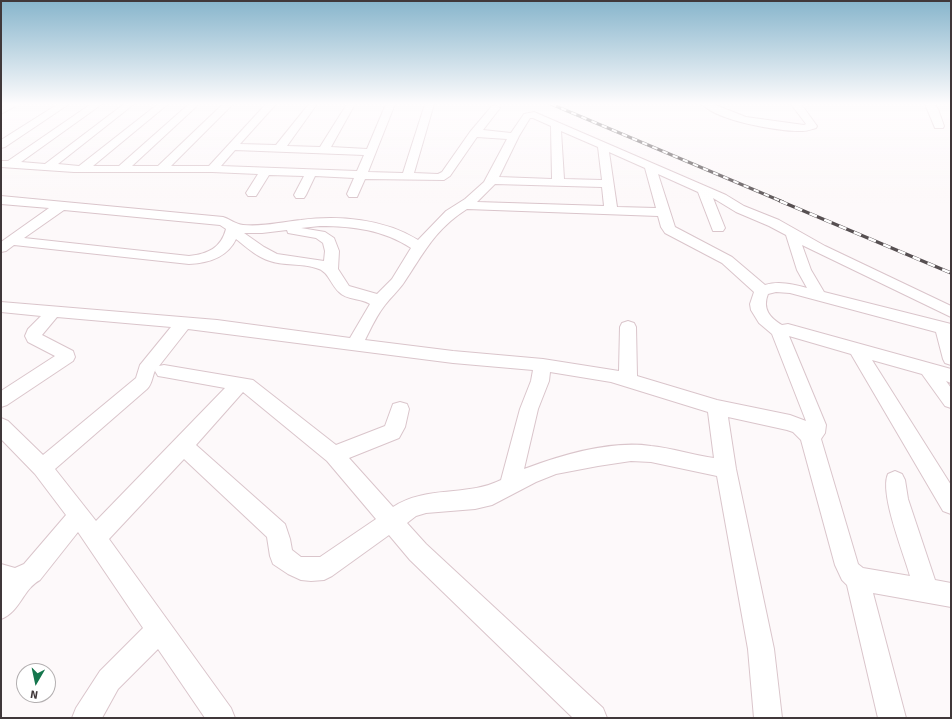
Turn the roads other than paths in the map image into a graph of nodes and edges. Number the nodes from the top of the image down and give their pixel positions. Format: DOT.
graph roads {
  1 [pos="12,138"];
  2 [pos="47,138"];
  3 [pos="85,138"];
  4 [pos="121,138"];
  5 [pos="157,138"];
  6 [pos="193,138"];
  7 [pos="241,138"];
  8 [pos="288,138"];
  9 [pos="331,138"];
  10 [pos="376,138"];
  11 [pos="419,138"];
  12 [pos="473,138"];
  13 [pos="513,138"];
  14 [pos="556,138"];
  15 [pos="586,138"];
  16 [pos="1,145"];
  17 [pos="603,145"];
  18 [pos="233,147"];
  19 [pos="279,149"];
  20 [pos="323,151"];
  21 [pos="370,152"];
  22 [pos="6,165"];
  23 [pos="650,166"];
  24 [pos="46,168"];
  25 [pos="82,169"];
  26 [pos="122,169"];
  27 [pos="161,169"];
  28 [pos="212,169"];
  29 [pos="264,172"];
  30 [pos="311,173"];
  31 [pos="360,175"];
  32 [pos="407,177"];
  33 [pos="491,180"];
  34 [pos="558,182"];
  35 [pos="608,184"];
  36 [pos="704,191"];
  37 [pos="252,193"];
  38 [pos="353,194"];
  39 [pos="300,195"];
  40 [pos="1,200"];
  41 [pos="18,202"];
  42 [pos="464,205"];
  43 [pos="61,206"];
  44 [pos="611,210"];
  45 [pos="663,212"];
  46 [pos="1,213"];
  47 [pos="268,228"];
  48 [pos="718,228"];
  49 [pos="233,229"];
  50 [pos="792,234"];
  51 [pos="6,245"];
  52 [pos="419,247"];
  53 [pos="332,270"];
  54 [pos="762,291"];
  55 [pos="818,294"];
  56 [pos="379,302"];
  57 [pos="1,307"];
  58 [pos="54,311"];
  59 [pos="951,312"];
  60 [pos="184,323"];
  61 [pos="628,327"];
  62 [pos="947,328"];
  63 [pos="780,331"];
  64 [pos="354,344"];
  65 [pos="857,350"];
  66 [pos="951,359"];
  67 [pos="543,365"];
  68 [pos="928,370"];
  69 [pos="164,371"];
  70 [pos="951,376"];
  71 [pos="628,380"];
  72 [pos="242,384"];
  73 [pos="1,400"];
  74 [pos="951,401"];
  75 [pos="716,407"];
  76 [pos="400,409"];
  77 [pos="1,426"];
  78 [pos="810,436"];
  79 [pos="183,446"];
  80 [pos="334,455"];
  81 [pos="42,468"];
  82 [pos="726,469"];
  83 [pos="895,480"];
  84 [pos="510,485"];
  85 [pos="951,504"];
  86 [pos="78,515"];
  87 [pos="392,520"];
  88 [pos="95,538"];
  89 [pos="1,576"];
  90 [pos="24,577"];
  91 [pos="857,579"];
  92 [pos="927,591"];
  93 [pos="951,595"];
  94 [pos="1,607"];
  95 [pos="159,630"];
  96 [pos="86,718"];
  97 [pos="220,718"];
  98 [pos="593,718"];
  99 [pos="768,718"];
  100 [pos="892,718"];
  1 -- 16 [label="street"];
  2 -- 22 [label="street"];
  3 -- 24 [label="street"];
  4 -- 25 [label="street"];
  5 -- 26 [label="street"];
  6 -- 27 [label="street"];
  7 -- 18 [label="street"];
  8 -- 19 [label="street"];
  9 -- 20 [label="street"];
  10 -- 21 [label="street"];
  11 -- 32 [label="street"];
  12 -- 32 [label="street"];
  13 -- 33 [label="street"];
  14 -- 34 [label="street"];
  15 -- 17 [label="street"];
  17 -- 23 [label="street"];
  17 -- 35 [label="street"];
  18 -- 19 [label="street"];
  18 -- 28 [label="street"];
  19 -- 20 [label="street"];
  20 -- 21 [label="street"];
  21 -- 31 [label="street"];
  22 -- 24 [label="street"];
  23 -- 36 [label="street"];
  23 -- 45 [label="street"];
  24 -- 25 [label="street"];
  25 -- 26 [label="street"];
  26 -- 27 [label="street"];
  27 -- 28 [label="street"];
  28 -- 29 [label="street"];
  29 -- 30 [label="street"];
  29 -- 37 [label="street"];
  30 -- 31 [label="street"];
  30 -- 39 [label="street"];
  31 -- 32 [label="street"];
  31 -- 38 [label="street"];
  33 -- 34 [label="street"];
  33 -- 42 [label="street"];
  34 -- 35 [label="street"];
  35 -- 44 [label="street"];
  36 -- 48 [label="street"];
  36 -- 50 [label="street"];
  40 -- 41 [label="street"];
  41 -- 43 [label="street"];
  41 -- 46 [label="street"];
  42 -- 44 [label="street"];
  42 -- 52 [label="street"];
  43 -- 49 [label="street"];
  43 -- 51 [label="street"];
  44 -- 45 [label="street"];
  45 -- 54 [label="street"];
  47 -- 49 [label="street"];
  47 -- 52 [label="street"];
  47 -- 53 [label="street"];
  49 -- 51 [label="street"];
  49 -- 53 [label="street"];
  50 -- 55 [label="street"];
  50 -- 59 [label="street"];
  52 -- 56 [label="street"];
  53 -- 56 [label="street"];
  54 -- 55 [label="street"];
  54 -- 63 [label="street"];
  55 -- 62 [label="street"];
  56 -- 64 [label="street"];
  57 -- 58 [label="street"];
  58 -- 60 [label="street"];
  58 -- 73 [label="street"];
  60 -- 64 [label="street"];
  60 -- 81 [label="street"];
  61 -- 71 [label="street"];
  62 -- 66 [label="street"];
  63 -- 65 [label="street"];
  63 -- 78 [label="street"];
  64 -- 67 [label="street"];
  65 -- 68 [label="street"];
  65 -- 85 [label="street"];
  67 -- 71 [label="street"];
  67 -- 84 [label="street"];
  68 -- 70 [label="street"];
  68 -- 74 [label="street"];
  69 -- 72 [label="street"];
  71 -- 75 [label="street"];
  72 -- 79 [label="street"];
  72 -- 80 [label="street"];
  75 -- 78 [label="street"];
  75 -- 82 [label="street"];
  76 -- 80 [label="street"];
  77 -- 81 [label="street"];
  78 -- 91 [label="street"];
  79 -- 87 [label="street"];
  79 -- 88 [label="street"];
  80 -- 87 [label="street"];
  81 -- 86 [label="street"];
  82 -- 84 [label="street"];
  82 -- 99 [label="street"];
  83 -- 92 [label="street"];
  84 -- 87 [label="street"];
  86 -- 88 [label="street"];
  86 -- 90 [label="street"];
  87 -- 98 [label="street"];
  88 -- 95 [label="street"];
  89 -- 90 [label="street"];
  90 -- 94 [label="street"];
  91 -- 92 [label="street"];
  91 -- 100 [label="street"];
  92 -- 93 [label="street"];
  95 -- 96 [label="street"];
  95 -- 97 [label="street"];
}
